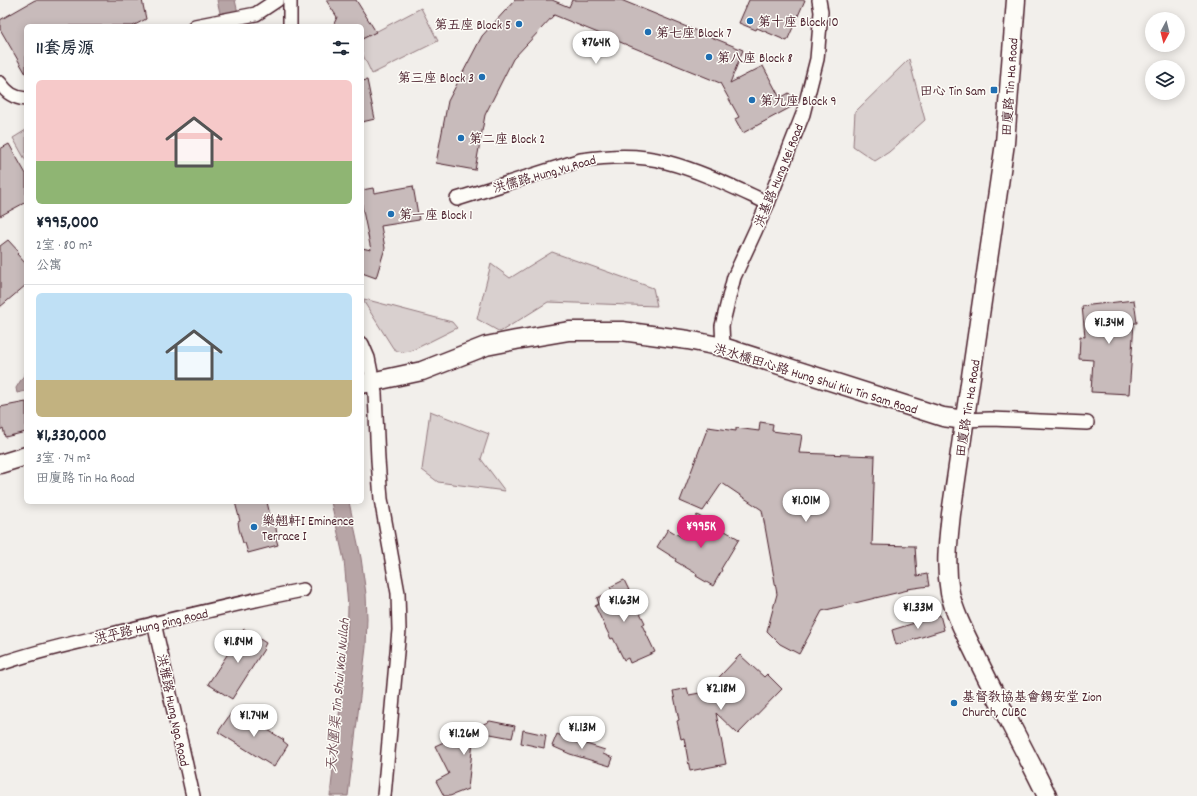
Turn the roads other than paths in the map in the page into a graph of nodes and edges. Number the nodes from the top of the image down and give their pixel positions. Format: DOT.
graph roads {
  1 [pos="277,0"];
  2 [pos="290,0"];
  3 [pos="819,0"];
  4 [pos="1016,0"];
  5 [pos="205,24"];
  6 [pos="290,24"];
  7 [pos="0,83"];
  8 [pos="24,99"];
  9 [pos="457,199"];
  10 [pos="768,203"];
  11 [pos="723,347"];
  12 [pos="364,349"];
  13 [pos="368,383"];
  14 [pos="965,420"];
  15 [pos="1087,423"];
  16 [pos="24,457"];
  17 [pos="0,464"];
  18 [pos="303,590"];
  19 [pos="154,623"];
  20 [pos="0,664"];
  21 [pos="193,796"];
  22 [pos="384,796"];
  23 [pos="1047,796"];
  1 -- 5 [label="street"];
  2 -- 6 [label="street"];
  3 -- 10 [label="street, 洪基路 Hung Kei Road"];
  4 -- 14 [label="street, 田廈路 Tin Ha Road"];
  7 -- 8 [label="street"];
  9 -- 10 [label="street, 洪儒路 Hung Yu Road"];
  10 -- 11 [label="street, 洪基路 Hung Kei Road"];
  11 -- 13 [label="street, 洪水橋田心路 Hung Shui Kiu Tin Sam Road"];
  11 -- 14 [label="street, 洪水橋田心路 Hung Shui Kiu Tin Sam Road"];
  12 -- 13 [label="street"];
  13 -- 22 [label="street"];
  14 -- 15 [label="street"];
  14 -- 23 [label="street, 田廈路 Tin Ha Road"];
  16 -- 17 [label="street"];
  18 -- 19 [label="street, 洪平路 Hung Ping Road"];
  19 -- 20 [label="street, 洪平路 Hung Ping Road"];
  19 -- 21 [label="street, 洪雅路 Hung Nga Road"];
}
